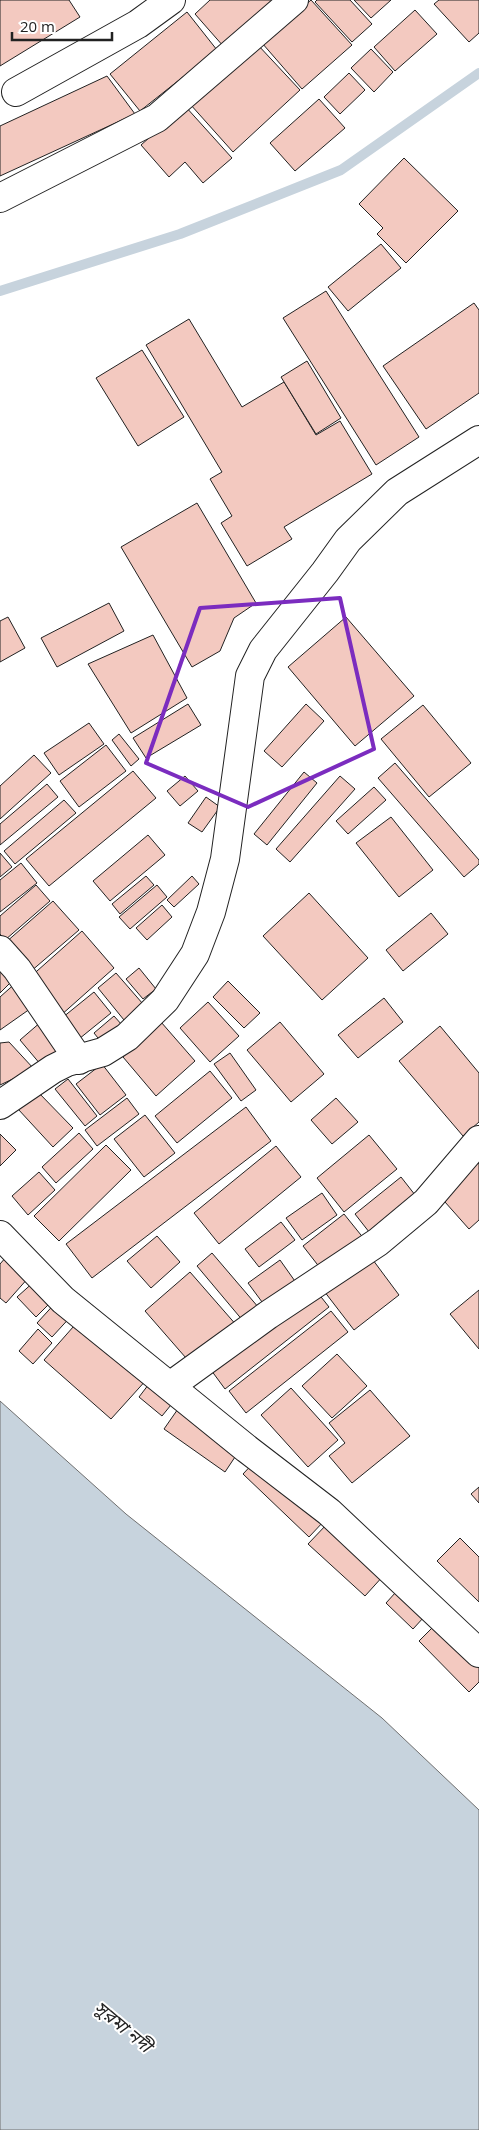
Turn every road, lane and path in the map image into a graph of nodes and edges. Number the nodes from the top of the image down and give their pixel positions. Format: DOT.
graph roads {
  1 [pos="171,0"];
  2 [pos="294,0"];
  3 [pos="16,92"];
  4 [pos="0,198"];
  5 [pos="479,440"];
  6 [pos="0,950"];
  7 [pos="79,1060"];
  8 [pos="0,1104"];
  9 [pos="479,1140"];
  10 [pos="0,1235"];
  11 [pos="170,1386"];
  12 [pos="479,1653"];
  1 -- 3 [label="street"];
  2 -- 4 [label="street"];
  5 -- 7 [label="street"];
  6 -- 7 [label="street"];
  7 -- 8 [label="street"];
  9 -- 11 [label="street"];
  10 -- 11 [label="street"];
  11 -- 12 [label="street"];
}
